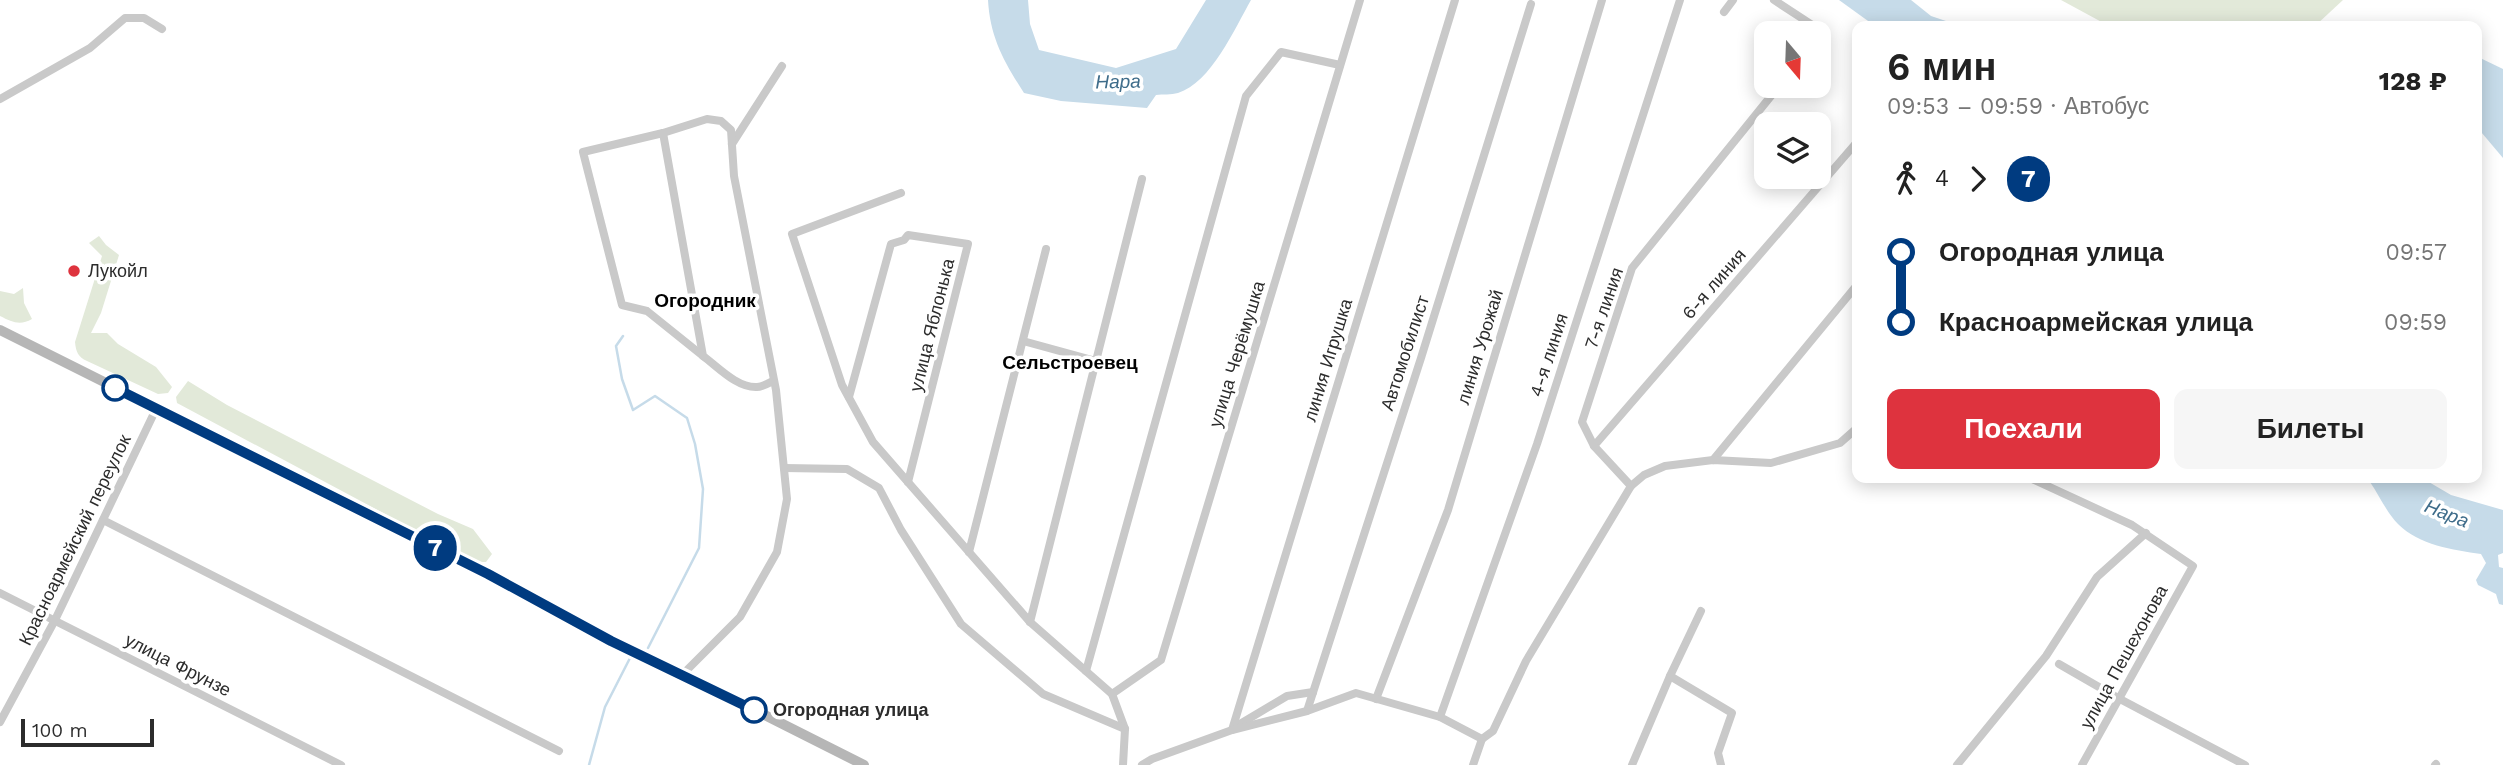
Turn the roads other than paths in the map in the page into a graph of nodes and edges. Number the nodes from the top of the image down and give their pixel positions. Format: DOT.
graph roads {
  1 [pos="1360,0"];
  2 [pos="1455,0"];
  3 [pos="1602,0"];
  4 [pos="1680,0"];
  5 [pos="1733,0"];
  6 [pos="1774,0"];
  7 [pos="1531,4"];
  8 [pos="1724,12"];
  9 [pos="1802,21"];
  10 [pos="162,29"];
  11 [pos="1340,65"];
  12 [pos="782,66"];
  13 [pos="1769,98"];
  14 [pos="0,99"];
  15 [pos="663,133"];
  16 [pos="732,144"];
  17 [pos="1852,148"];
  18 [pos="1142,179"];
  19 [pos="901,193"];
  20 [pos="1046,249"];
  21 [pos="1852,291"];
  22 [pos="0,330"];
  23 [pos="1023,341"];
  24 [pos="703,355"];
  25 [pos="1096,361"];
  26 [pos="774,381"];
  27 [pos="849,397"];
  28 [pos="156,409"];
  29 [pos="1852,432"];
  30 [pos="1594,446"];
  31 [pos="1713,460"];
  32 [pos="784,468"];
  33 [pos="908,482"];
  34 [pos="2048,483"];
  35 [pos="1631,486"];
  36 [pos="103,520"];
  37 [pos="2146,533"];
  38 [pos="969,552"];
  39 [pos="0,593"];
  40 [pos="1701,611"];
  41 [pos="55,620"];
  42 [pos="1030,622"];
  43 [pos="2059,664"];
  44 [pos="1086,671"];
  45 [pos="683,674"];
  46 [pos="1670,676"];
  47 [pos="1313,692"];
  48 [pos="1112,694"];
  49 [pos="2118,698"];
  50 [pos="1376,699"];
  51 [pos="1307,711"];
  52 [pos="1440,717"];
  53 [pos="0,722"];
  54 [pos="1125,729"];
  55 [pos="1232,730"];
  56 [pos="1482,739"];
  57 [pos="559,751"];
  58 [pos="341,765"];
  59 [pos="864,765"];
  60 [pos="1123,765"];
  61 [pos="1142,765"];
  62 [pos="1473,765"];
  63 [pos="1632,765"];
  64 [pos="1721,765"];
  65 [pos="1956,765"];
  66 [pos="2082,765"];
  67 [pos="2245,765"];
  1 -- 11 [label="street, улица Черёмушка"];
  2 -- 55 [label="street, линия Игрушка"];
  3 -- 50 [label="street, линия Урожай"];
  4 -- 52 [label="street, 4-я линия"];
  5 -- 8 [label="street"];
  6 -- 9 [label="street"];
  7 -- 47 [label="street, Автомобилист"];
  10 -- 14 [label="street"];
  11 -- 44 [label="street"];
  11 -- 48 [label="street, улица Черёмушка"];
  12 -- 16 [label="street"];
  13 -- 30 [label="street, 7-я линия"];
  15 -- 16 [label="street"];
  15 -- 24 [label="street"];
  15 -- 24 [label="street"];
  16 -- 26 [label="street"];
  17 -- 30 [label="street, 6-я линия"];
  18 -- 25 [label="street"];
  19 -- 27 [label="street"];
  20 -- 23 [label="street"];
  21 -- 31 [label="street"];
  22 -- 28 [label="main road"];
  23 -- 25 [label="street"];
  23 -- 38 [label="street"];
  24 -- 26 [label="street"];
  25 -- 42 [label="street"];
  26 -- 32 [label="street"];
  27 -- 33 [label="street"];
  27 -- 33 [label="street, улица Яблонька"];
  28 -- 36 [label="street, Красноармейский переулок"];
  28 -- 45 [label="main road"];
  29 -- 31 [label="street"];
  30 -- 35 [label="street, 7-я линия"];
  31 -- 35 [label="street"];
  32 -- 45 [label="street"];
  32 -- 54 [label="street"];
  33 -- 38 [label="street"];
  34 -- 37 [label="street"];
  35 -- 56 [label="street"];
  36 -- 41 [label="street, Красноармейский переулок"];
  36 -- 57 [label="street"];
  37 -- 49 [label="street, улица Пешехонова"];
  37 -- 65 [label="street"];
  38 -- 42 [label="street"];
  39 -- 41 [label="street, улица Фрунзе"];
  40 -- 46 [label="street"];
  41 -- 53 [label="street, Красноармейский переулок"];
  41 -- 58 [label="street, улица Фрунзе"];
  42 -- 44 [label="street"];
  43 -- 49 [label="street"];
  44 -- 48 [label="street"];
  45 -- 59 [label="main road"];
  46 -- 63 [label="street"];
  46 -- 64 [label="street"];
  47 -- 51 [label="street, Автомобилист"];
  47 -- 55 [label="street"];
  48 -- 54 [label="street"];
  49 -- 66 [label="street, улица Пешехонова"];
  49 -- 67 [label="street"];
  50 -- 51 [label="street"];
  50 -- 52 [label="street"];
  51 -- 55 [label="street"];
  52 -- 56 [label="street"];
  54 -- 60 [label="street"];
  55 -- 61 [label="street"];
  56 -- 62 [label="street"];
}
